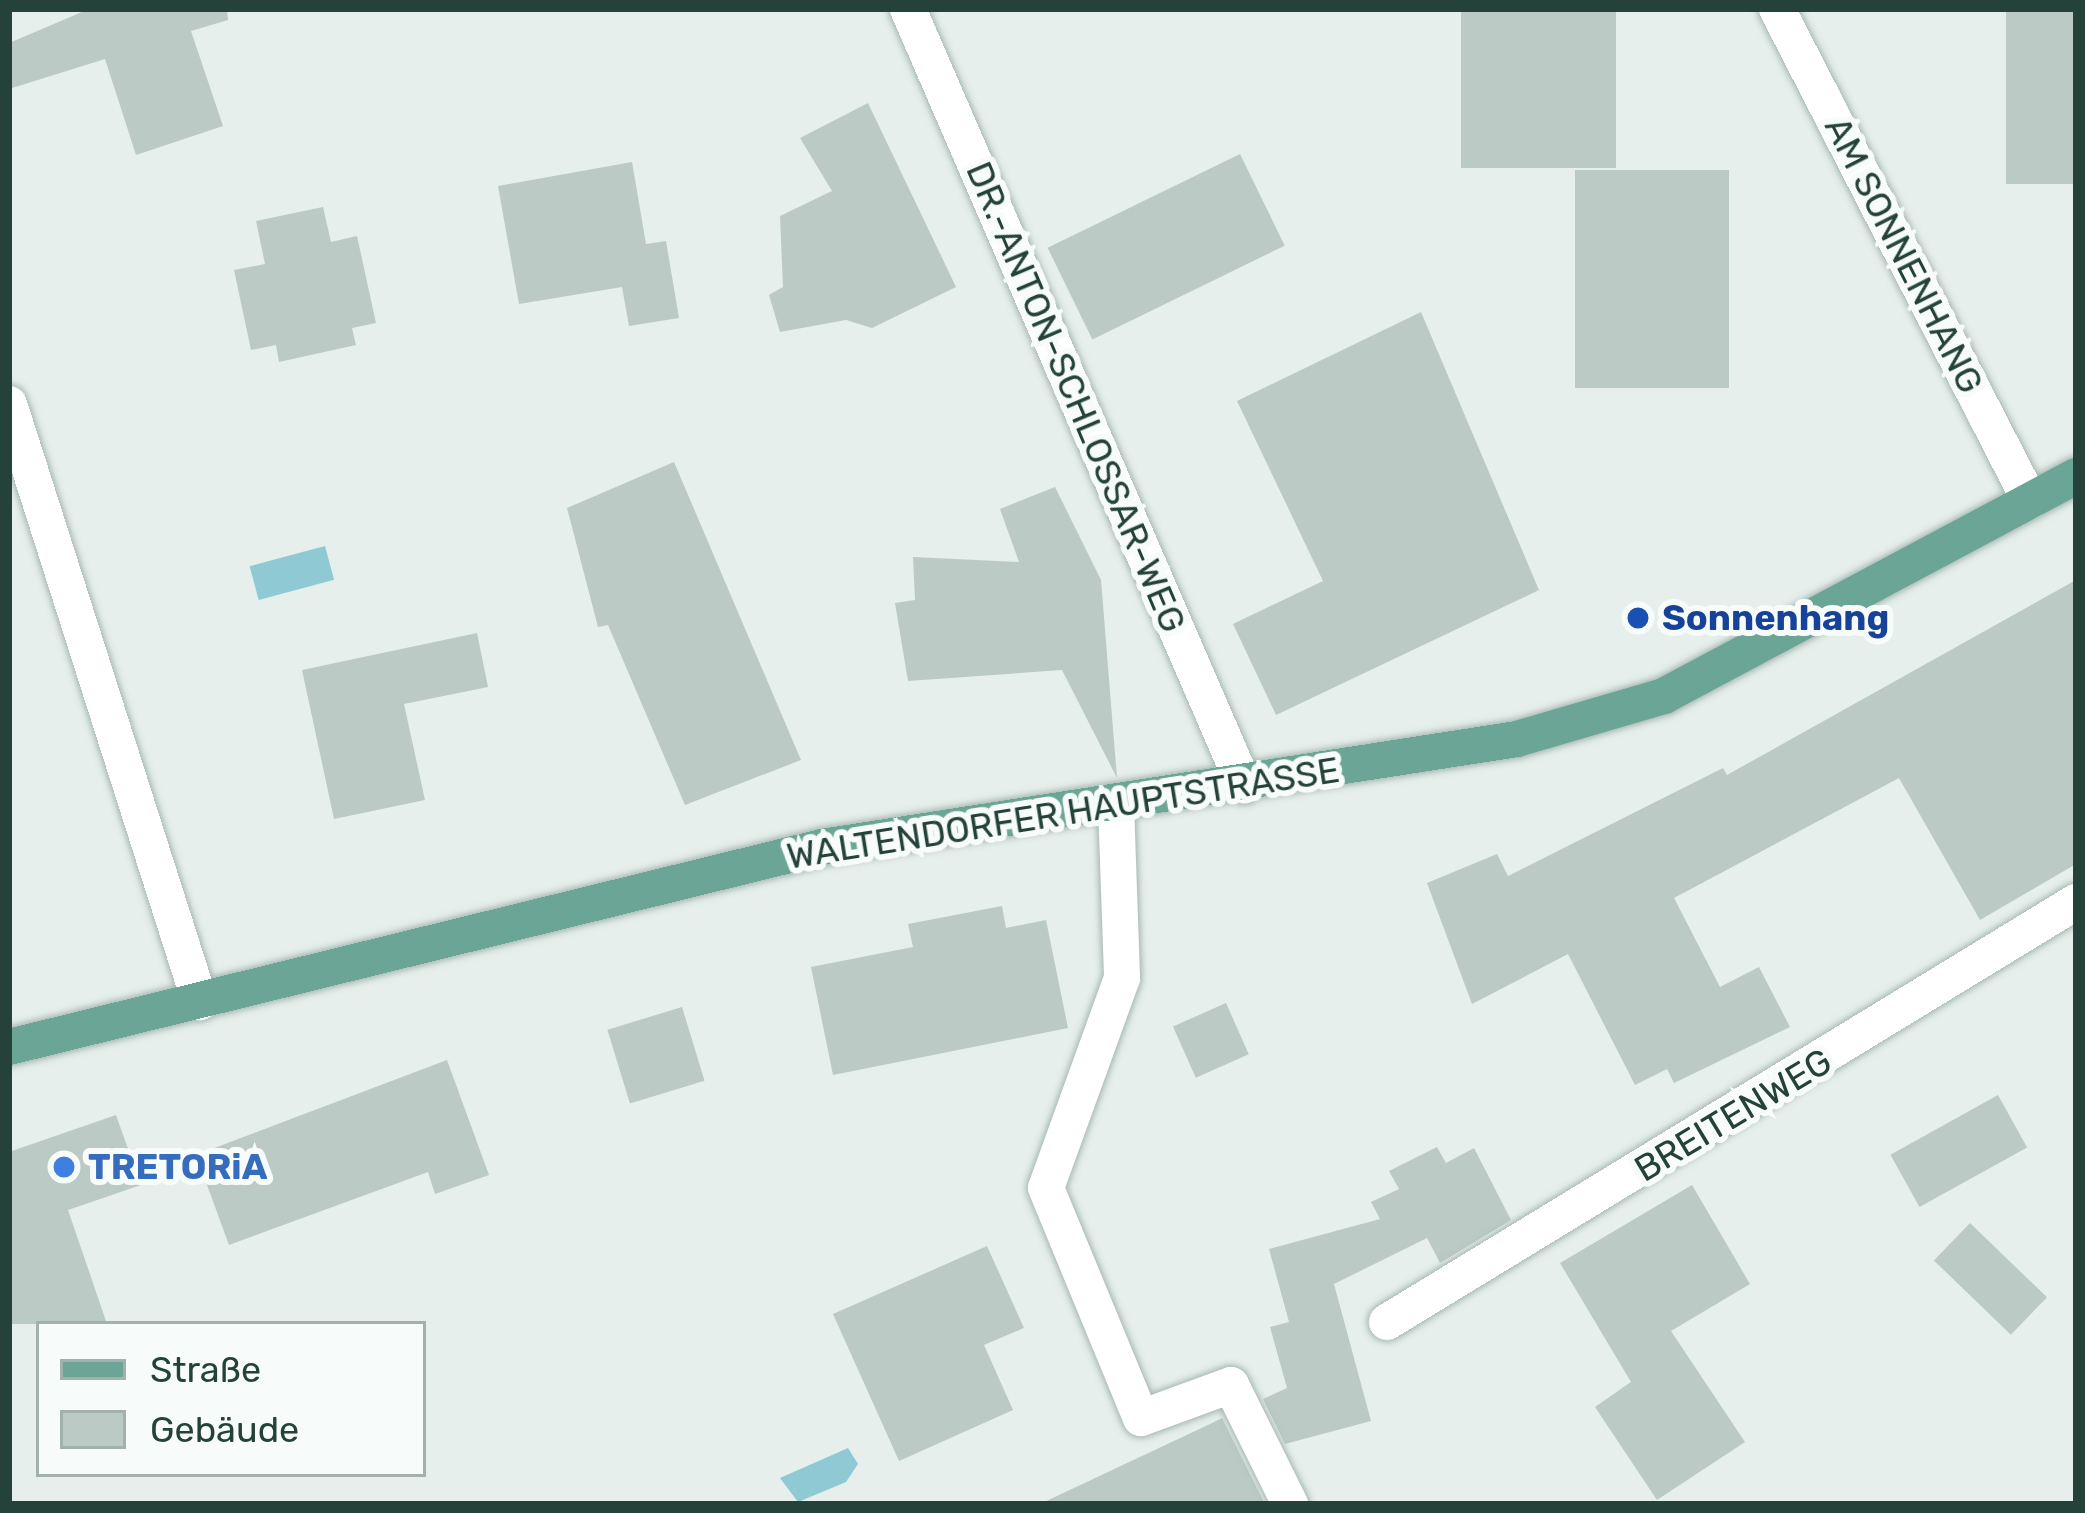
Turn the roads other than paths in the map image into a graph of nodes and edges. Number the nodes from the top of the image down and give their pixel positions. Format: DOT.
graph roads {
  1 [pos="908,9"];
  2 [pos="1777,9"];
  3 [pos="9,404"];
  4 [pos="2076,476"];
  5 [pos="2030,501"];
  6 [pos="1244,785"];
  7 [pos="1116,804"];
  8 [pos="2076,902"];
  9 [pos="200,1002"];
  10 [pos="9,1047"];
  11 [pos="1387,1322"];
  12 [pos="1290,1504"];
  1 -- 6 [label="street, DR.-ANTON-SCHLOSSAR-WEG"];
  2 -- 5 [label="street, AM SONNENHANG"];
  3 -- 9 [label="street"];
  4 -- 5 [label="main road, WALTENDORFER HAUPTSTRASSE"];
  5 -- 6 [label="main road, WALTENDORFER HAUPTSTRASSE"];
  6 -- 7 [label="main road, WALTENDORFER HAUPTSTRASSE"];
  7 -- 9 [label="main road, WALTENDORFER HAUPTSTRASSE"];
  7 -- 12 [label="street"];
  8 -- 11 [label="street, BREITENWEG"];
  9 -- 10 [label="main road, WALTENDORFER HAUPTSTRASSE"];
}
